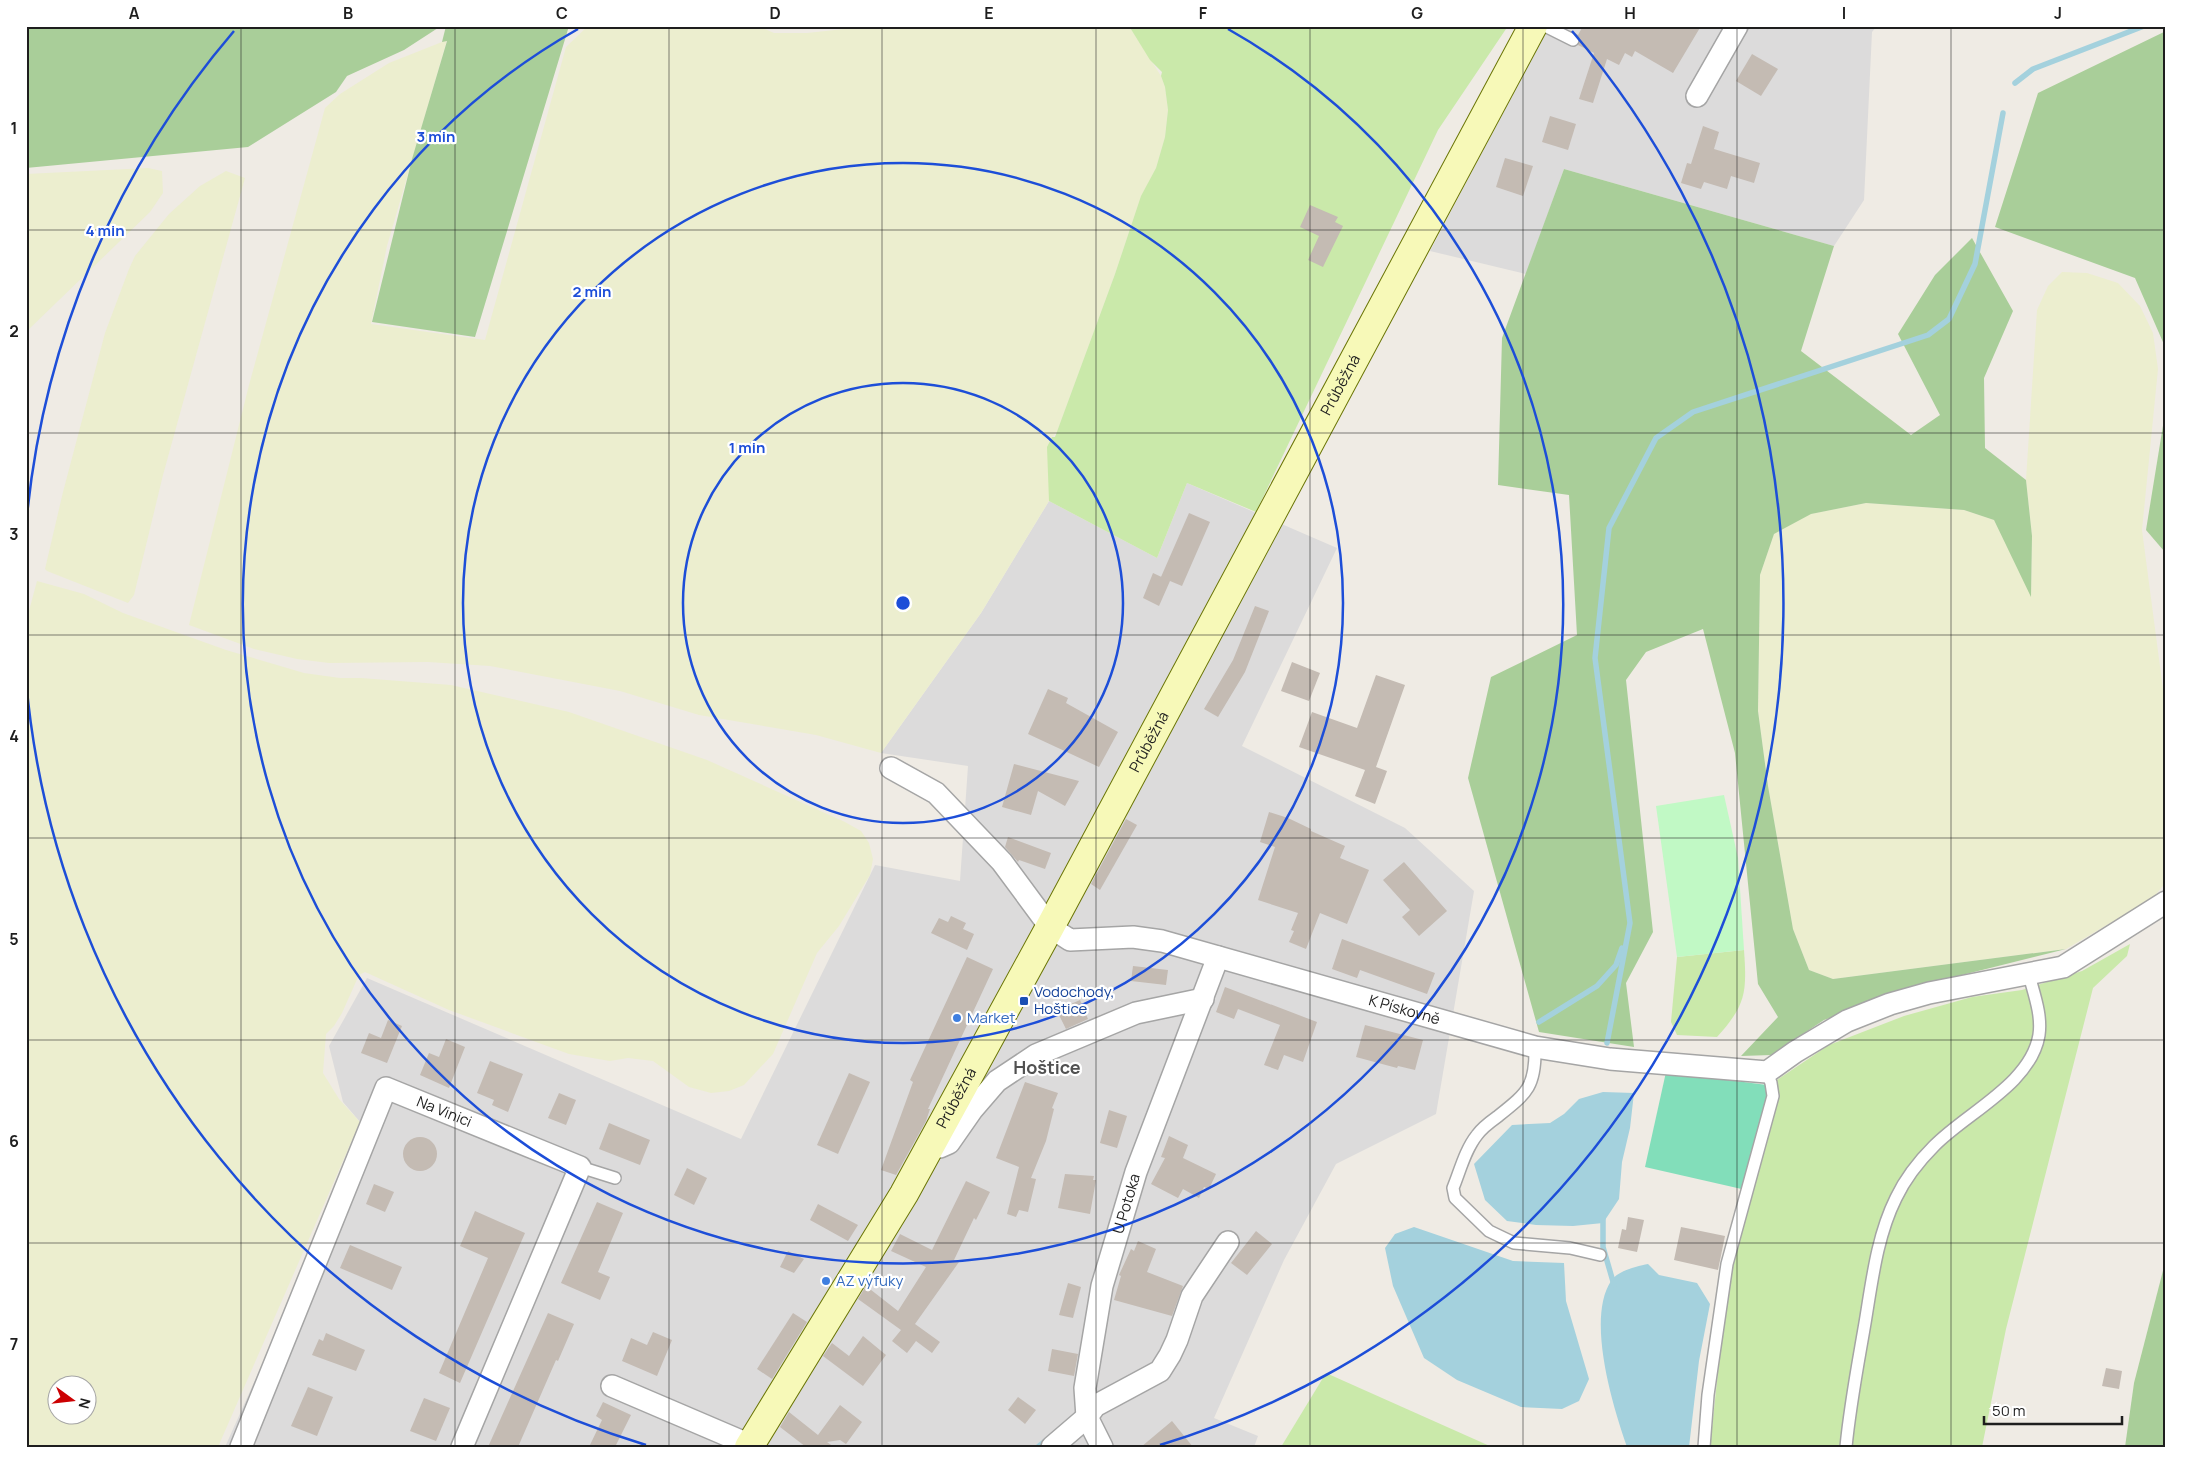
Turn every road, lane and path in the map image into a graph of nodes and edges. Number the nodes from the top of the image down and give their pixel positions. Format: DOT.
graph roads {
  1 [pos="1533,26"];
  2 [pos="1545,26"];
  3 [pos="1737,26"];
  4 [pos="1573,40"];
  5 [pos="1697,96"];
  6 [pos="891,768"];
  7 [pos="2166,902"];
  8 [pos="1050,927"];
  9 [pos="1218,957"];
  10 [pos="2029,975"];
  11 [pos="1203,998"];
  12 [pos="1535,1047"];
  13 [pos="1766,1072"];
  14 [pos="930,1145"];
  15 [pos="580,1167"];
  16 [pos="615,1178"];
  17 [pos="1228,1242"];
  18 [pos="1600,1255"];
  19 [pos="612,1386"];
  20 [pos="1087,1417"];
  21 [pos="750,1446"];
  22 [pos="241,1447"];
  23 [pos="462,1447"];
  24 [pos="1052,1447"];
  25 [pos="1102,1447"];
  26 [pos="1704,1447"];
  27 [pos="1846,1447"];
  1 -- 8 [label="street, Průběžná"];
  2 -- 4 [label="lane"];
  3 -- 5 [label="street"];
  6 -- 8 [label="street"];
  7 -- 10 [label="street"];
  8 -- 9 [label="street, K Pískovně"];
  8 -- 14 [label="street, Průběžná"];
  9 -- 11 [label="street, U Potoka"];
  9 -- 12 [label="street, K Pískovně"];
  10 -- 13 [label="street"];
  10 -- 27 [label="lane"];
  11 -- 14 [label="street"];
  11 -- 20 [label="street, U Potoka"];
  12 -- 13 [label="street, K Pískovně"];
  12 -- 18 [label="lane"];
  13 -- 26 [label="lane"];
  14 -- 21 [label="street, Průběžná"];
  15 -- 16 [label="lane"];
  15 -- 22 [label="street, Na Vinici"];
  15 -- 23 [label="street"];
  17 -- 20 [label="street"];
  19 -- 21 [label="street"];
  20 -- 24 [label="street"];
  20 -- 25 [label="street"];
}
